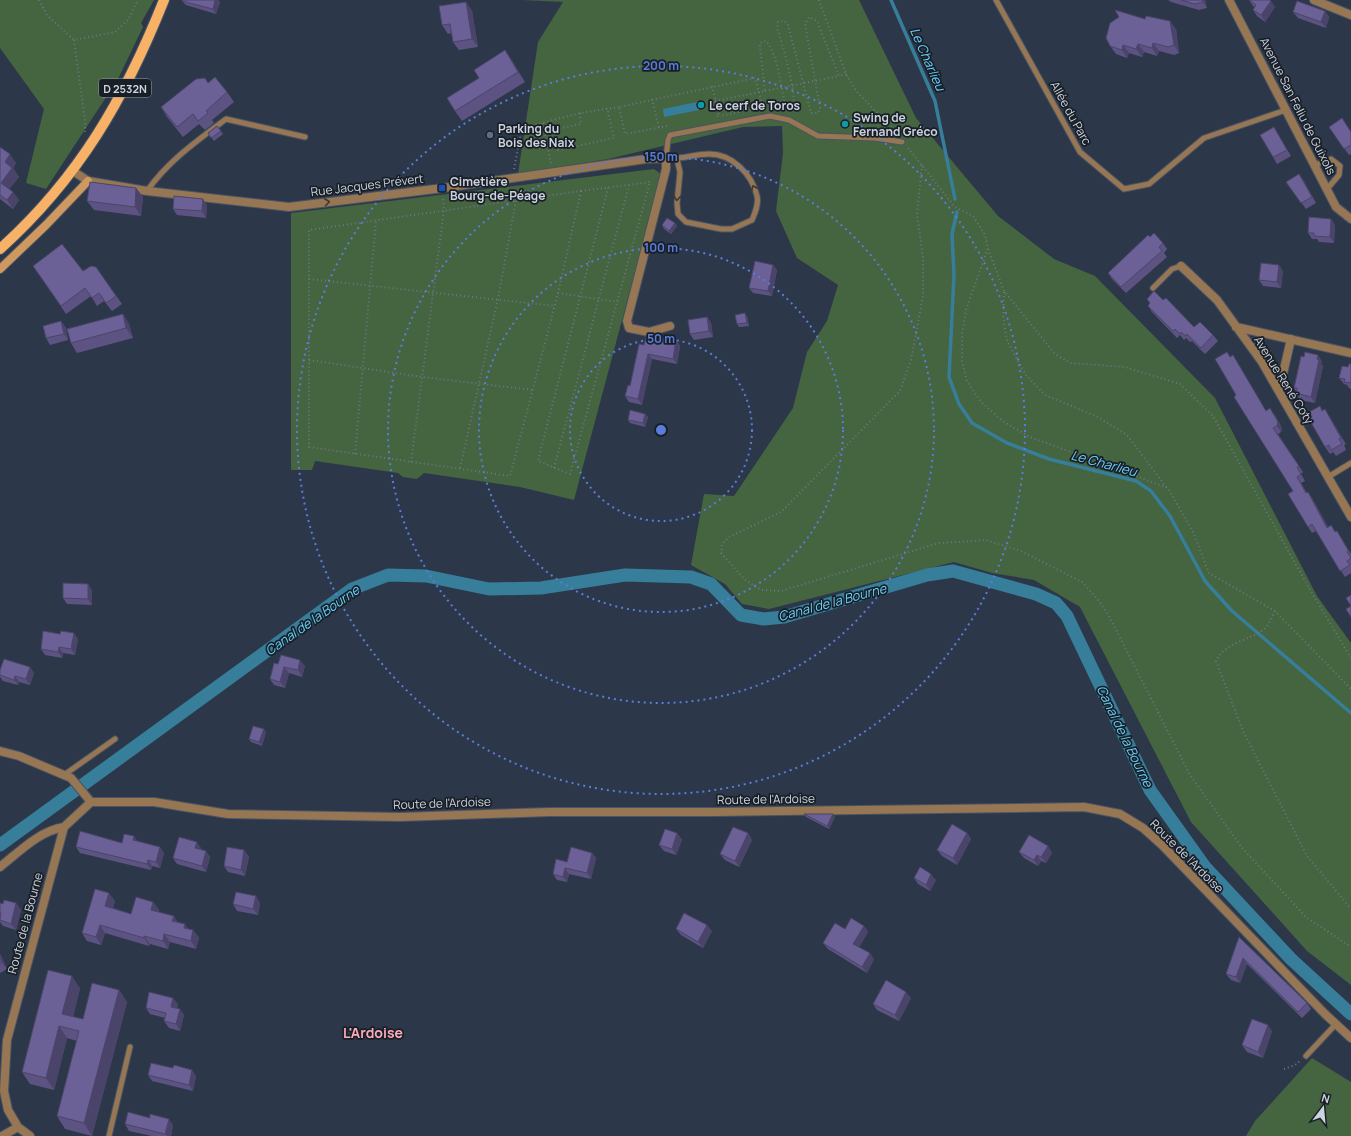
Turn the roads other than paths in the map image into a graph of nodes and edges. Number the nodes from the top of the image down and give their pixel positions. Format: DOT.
graph roads {
  1 [pos="164,0"];
  2 [pos="996,0"];
  3 [pos="1229,0"];
  4 [pos="1314,0"];
  5 [pos="1351,15"];
  6 [pos="1286,110"];
  7 [pos="305,137"];
  8 [pos="902,142"];
  9 [pos="666,158"];
  10 [pos="677,160"];
  11 [pos="1315,166"];
  12 [pos="73,171"];
  13 [pos="88,181"];
  14 [pos="1327,189"];
  15 [pos="147,190"];
  16 [pos="1351,219"];
  17 [pos="0,249"];
  18 [pos="1181,266"];
  19 [pos="0,268"];
  20 [pos="1153,288"];
  21 [pos="670,326"];
  22 [pos="1236,327"];
  23 [pos="1291,339"];
  24 [pos="1351,353"];
  25 [pos="1278,391"];
  26 [pos="1351,463"];
  27 [pos="1328,476"];
  28 [pos="1351,517"];
  29 [pos="115,739"];
  30 [pos="0,751"];
  31 [pos="67,776"];
  32 [pos="91,802"];
  33 [pos="64,827"];
  34 [pos="0,867"];
  35 [pos="1336,1024"];
  36 [pos="1351,1038"];
  37 [pos="130,1047"];
  38 [pos="1306,1056"];
  39 [pos="18,1127"];
  40 [pos="5,1136"];
  41 [pos="30,1136"];
  42 [pos="109,1136"];
  1 -- 12 [label="main road, D 2532N"];
  2 -- 6 [label="lane, Allée du Parc"];
  3 -- 6 [label="street, Avenue San Feliu de Guixols"];
  4 -- 5 [label="street"];
  6 -- 11 [label="street, Avenue San Feliu de Guixols"];
  7 -- 15 [label="lane"];
  8 -- 9 [label="lane"];
  9 -- 10 [label="lane"];
  15 -- 9 [label="street, Rue Jacques Prévert, one-way"];
  9 -- 21 [label="street"];
  10 -- 10 [label="lane, one-way"];
  11 -- 14 [label="street, Avenue San Feliu de Guixols"];
  11 -- 14 [label="lane"];
  12 -- 13 [label="street, Rue Jacques Prévert"];
  12 -- 17 [label="main road, D 2532N"];
  13 -- 15 [label="street, Rue Jacques Prévert"];
  13 -- 19 [label="street"];
  14 -- 16 [label="street, Avenue San Feliu de Guixols"];
  18 -- 20 [label="lane"];
  18 -- 22 [label="street, Avenue René Coty"];
  22 -- 23 [label="street"];
  22 -- 25 [label="street, Avenue René Coty"];
  23 -- 24 [label="street"];
  23 -- 25 [label="street"];
  25 -- 27 [label="street, Avenue René Coty"];
  26 -- 27 [label="lane"];
  27 -- 28 [label="street, Avenue René Coty"];
  29 -- 31 [label="lane"];
  30 -- 31 [label="street"];
  31 -- 32 [label="street"];
  32 -- 33 [label="street"];
  32 -- 35 [label="street, Route de l'Ardoise"];
  33 -- 34 [label="street"];
  33 -- 39 [label="street, Route de la Bourne"];
  35 -- 36 [label="street, Route de l'Ardoise"];
  35 -- 38 [label="lane"];
  37 -- 42 [label="lane"];
  39 -- 40 [label="street"];
  39 -- 41 [label="street, Route de la Bourne"];
}
